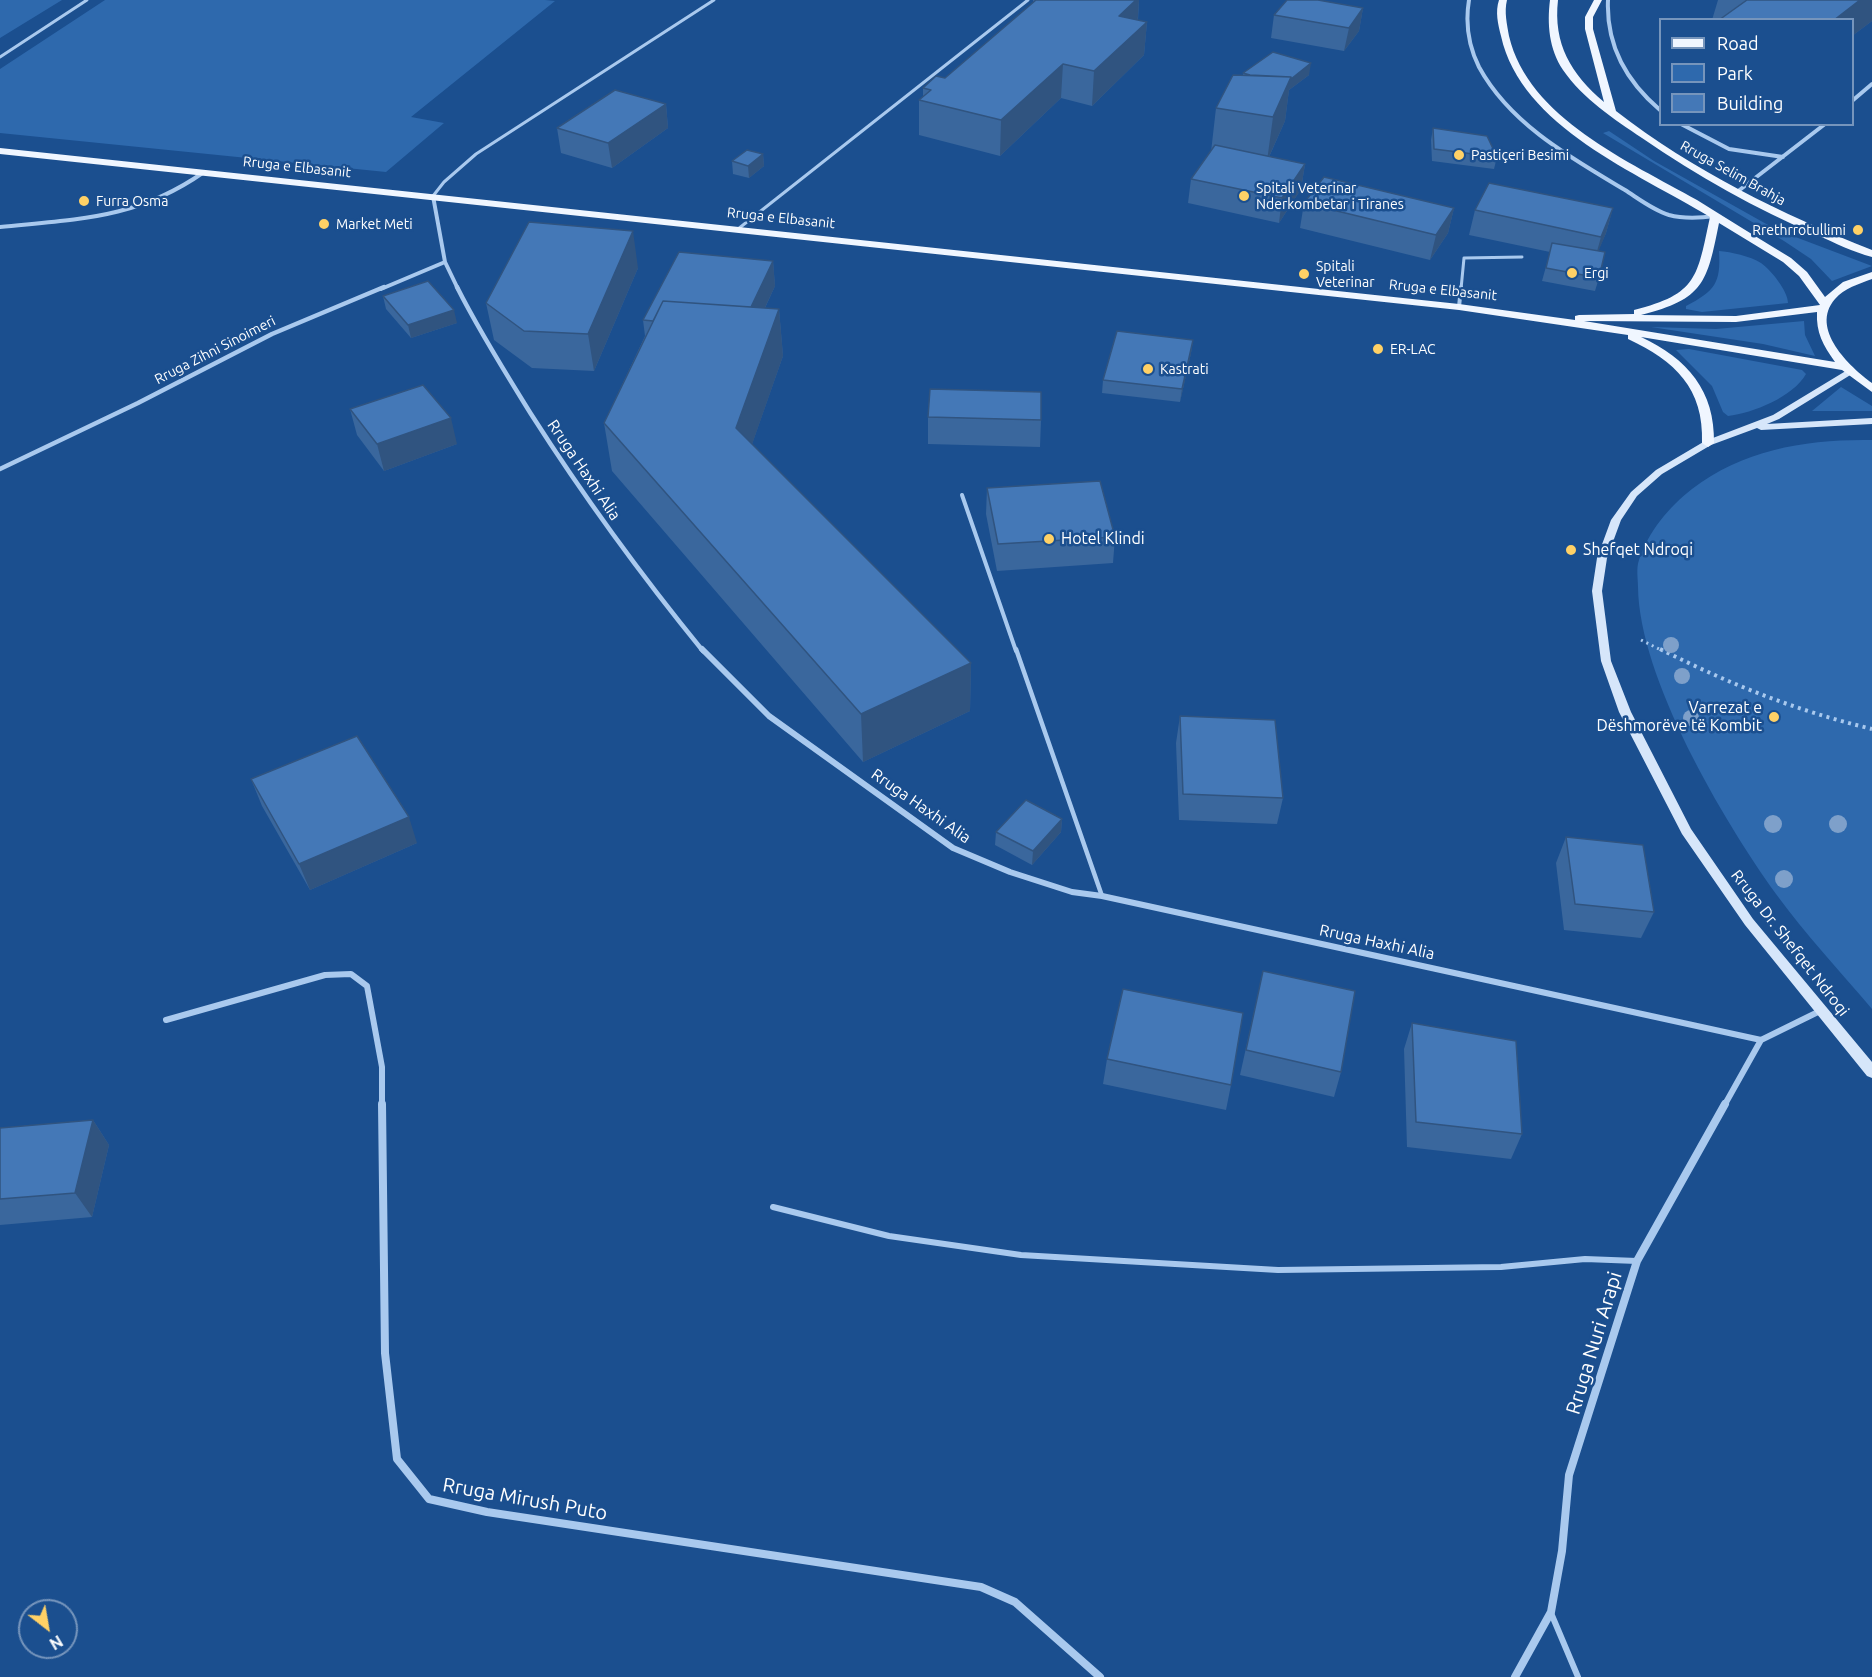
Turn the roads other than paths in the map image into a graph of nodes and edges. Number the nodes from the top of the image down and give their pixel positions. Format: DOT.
graph roads {
  1 [pos="87,0"];
  2 [pos="714,0"];
  3 [pos="1028,0"];
  4 [pos="1468,0"];
  5 [pos="1503,0"];
  6 [pos="1554,0"];
  7 [pos="1598,0"];
  8 [pos="1608,0"];
  9 [pos="0,57"];
  10 [pos="1872,84"];
  11 [pos="1854,99"];
  12 [pos="1659,109"];
  13 [pos="1612,113"];
  14 [pos="1684,126"];
  15 [pos="1822,126"];
  16 [pos="0,151"];
  17 [pos="1783,157"];
  18 [pos="204,172"];
  19 [pos="1737,192"];
  20 [pos="433,196"];
  21 [pos="1715,216"];
  22 [pos="0,227"];
  23 [pos="738,229"];
  24 [pos="1872,254"];
  25 [pos="1522,257"];
  26 [pos="445,262"];
  27 [pos="1872,275"];
  28 [pos="1825,306"];
  29 [pos="1459,307"];
  30 [pos="1618,316"];
  31 [pos="1558,318"];
  32 [pos="1615,331"];
  33 [pos="1846,370"];
  34 [pos="1872,390"];
  35 [pos="1872,421"];
  36 [pos="1754,427"];
  37 [pos="1708,443"];
  38 [pos="0,469"];
  39 [pos="962,495"];
  40 [pos="1102,896"];
  41 [pos="1820,1011"];
  42 [pos="166,1020"];
  43 [pos="1761,1040"];
  44 [pos="1872,1072"];
  45 [pos="773,1207"];
  46 [pos="1637,1261"];
  47 [pos="1551,1612"];
  48 [pos="1100,1677"];
  49 [pos="1515,1677"];
  50 [pos="1578,1677"];
  1 -- 9 [label="lane"];
  2 -- 20 [label="lane"];
  3 -- 23 [label="lane"];
  4 -- 21 [label="street"];
  5 -- 21 [label="main road"];
  6 -- 13 [label="main road, Rruga Selim Brahja"];
  7 -- 13 [label="main road"];
  8 -- 12 [label="street"];
  10 -- 11 [label="street"];
  13 -- 19 [label="main road, Rruga Selim Brahja"];
  14 -- 17 [label="street, Rruga Selim Brahja"];
  15 -- 17 [label="street"];
  16 -- 18 [label="main road, Rruga e Elbasanit"];
  17 -- 19 [label="street"];
  18 -- 20 [label="main road, Rruga e Elbasanit"];
  18 -- 22 [label="street"];
  19 -- 24 [label="main road, Rruga Selim Brahja"];
  20 -- 23 [label="main road, Rruga e Elbasanit"];
  20 -- 26 [label="street, Rruga Haxhi Alia"];
  21 -- 28 [label="main road"];
  21 -- 30 [label="main road"];
  23 -- 29 [label="main road, Rruga e Elbasanit"];
  25 -- 29 [label="lane"];
  26 -- 38 [label="street, Rruga Zihni Sinoimeri"];
  26 -- 40 [label="street, Rruga Haxhi Alia"];
  27 -- 28 [label="main road"];
  28 -- 30 [label="main road, Rruga e Elbasanit"];
  28 -- 33 [label="main road"];
  29 -- 31 [label="main road, Rruga e Elbasanit"];
  30 -- 31 [label="main road, Rruga e Elbasanit"];
  31 -- 32 [label="main road, Rruga e Elbasanit"];
  32 -- 33 [label="main road, Rruga e Elbasanit"];
  32 -- 37 [label="main road"];
  33 -- 34 [label="main road"];
  33 -- 36 [label="main road, Rruga Dr. Shefqet Ndroqi"];
  35 -- 36 [label="main road, Rruga Dr. Shefqet Ndroqi"];
  36 -- 37 [label="main road, Rruga Dr. Shefqet Ndroqi"];
  37 -- 41 [label="main road, Rruga Dr. Shefqet Ndroqi"];
  39 -- 40 [label="lane"];
  40 -- 43 [label="street, Rruga Haxhi Alia"];
  41 -- 43 [label="street"];
  41 -- 44 [label="main road, Rruga Dr. Shefqet Ndroqi"];
  42 -- 48 [label="street, Rruga Mirush Puto"];
  43 -- 46 [label="street, Rruga Nuri Arapi"];
  45 -- 46 [label="lane"];
  46 -- 47 [label="street, Rruga Nuri Arapi"];
  47 -- 49 [label="street, Rruga Nuri Arapi"];
  47 -- 50 [label="lane"];
}
